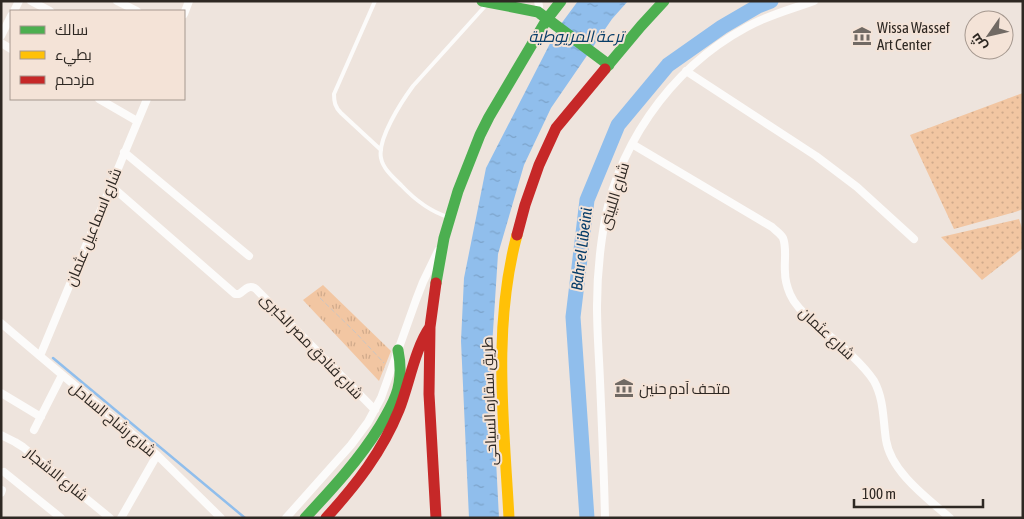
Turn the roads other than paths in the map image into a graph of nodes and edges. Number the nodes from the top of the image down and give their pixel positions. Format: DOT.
graph roads {
  1 [pos="31,1"];
  2 [pos="117,1"];
  3 [pos="375,1"];
  4 [pos="561,1"];
  5 [pos="664,1"];
  6 [pos="814,1"];
  7 [pos="485,2"];
  8 [pos="48,10"];
  9 [pos="134,10"];
  10 [pos="545,15"];
  11 [pos="10,18"];
  12 [pos="1,36"];
  13 [pos="605,62"];
  14 [pos="686,72"];
  15 [pos="101,100"];
  16 [pos="147,100"];
  17 [pos="137,121"];
  18 [pos="632,144"];
  19 [pos="381,150"];
  20 [pos="124,152"];
  21 [pos="110,185"];
  22 [pos="450,218"];
  23 [pos="444,238"];
  24 [pos="914,240"];
  25 [pos="250,256"];
  26 [pos="1,322"];
  27 [pos="430,327"];
  28 [pos="398,350"];
  29 [pos="40,356"];
  30 [pos="62,375"];
  31 [pos="1,393"];
  32 [pos="375,410"];
  33 [pos="41,417"];
  34 [pos="34,430"];
  35 [pos="1,436"];
  36 [pos="157,456"];
  37 [pos="4,472"];
  38 [pos="61,518"];
  39 [pos="110,518"];
  40 [pos="121,518"];
  41 [pos="222,518"];
  42 [pos="286,518"];
  43 [pos="305,518"];
  44 [pos="326,518"];
  45 [pos="436,518"];
  46 [pos="509,518"];
  47 [pos="606,518"];
  48 [pos="950,518"];
  1 -- 8 [label="street"];
  2 -- 9 [label="street"];
  3 -- 19 [label="lane"];
  4 -- 10 [label="main road"];
  5 -- 13 [label="main road, طريق سقاره السياحى"];
  6 -- 14 [label="street, شارع اللبينى"];
  7 -- 10 [label="main road"];
  7 -- 19 [label="lane"];
  10 -- 13 [label="main road"];
  10 -- 22 [label="main road"];
  11 -- 12 [label="street"];
  13 -- 46 [label="main road, طريق سقاره السياحى"];
  14 -- 18 [label="street, شارع اللبينى"];
  14 -- 24 [label="street"];
  15 -- 17 [label="street"];
  16 -- 17 [label="street, شارع اسماعيل عثمان"];
  17 -- 20 [label="street, شارع اسماعيل عثمان"];
  18 -- 47 [label="street, شارع اللبينى"];
  18 -- 48 [label="street, شارع عثمان"];
  19 -- 22 [label="lane"];
  20 -- 21 [label="street, شارع اسماعيل عثمان"];
  20 -- 25 [label="street"];
  21 -- 29 [label="street, شارع اسماعيل عثمان"];
  21 -- 32 [label="street, شارع فنادق مصر الكبرى"];
  22 -- 23 [label="main road"];
  23 -- 27 [label="main road"];
  23 -- 28 [label="street"];
  26 -- 29 [label="street, شارع رشاح الساحل"];
  27 -- 44 [label="main road"];
  27 -- 45 [label="main road"];
  28 -- 32 [label="street"];
  28 -- 43 [label="main road"];
  29 -- 30 [label="street, شارع رشاح الساحل"];
  30 -- 33 [label="street"];
  30 -- 36 [label="street, شارع رشاح الساحل"];
  31 -- 33 [label="street"];
  32 -- 42 [label="street"];
  33 -- 34 [label="street"];
  35 -- 39 [label="street, شارع الاشجار"];
  36 -- 40 [label="street"];
  36 -- 41 [label="street, شارع رشاح الساحل"];
  37 -- 38 [label="street"];
}
